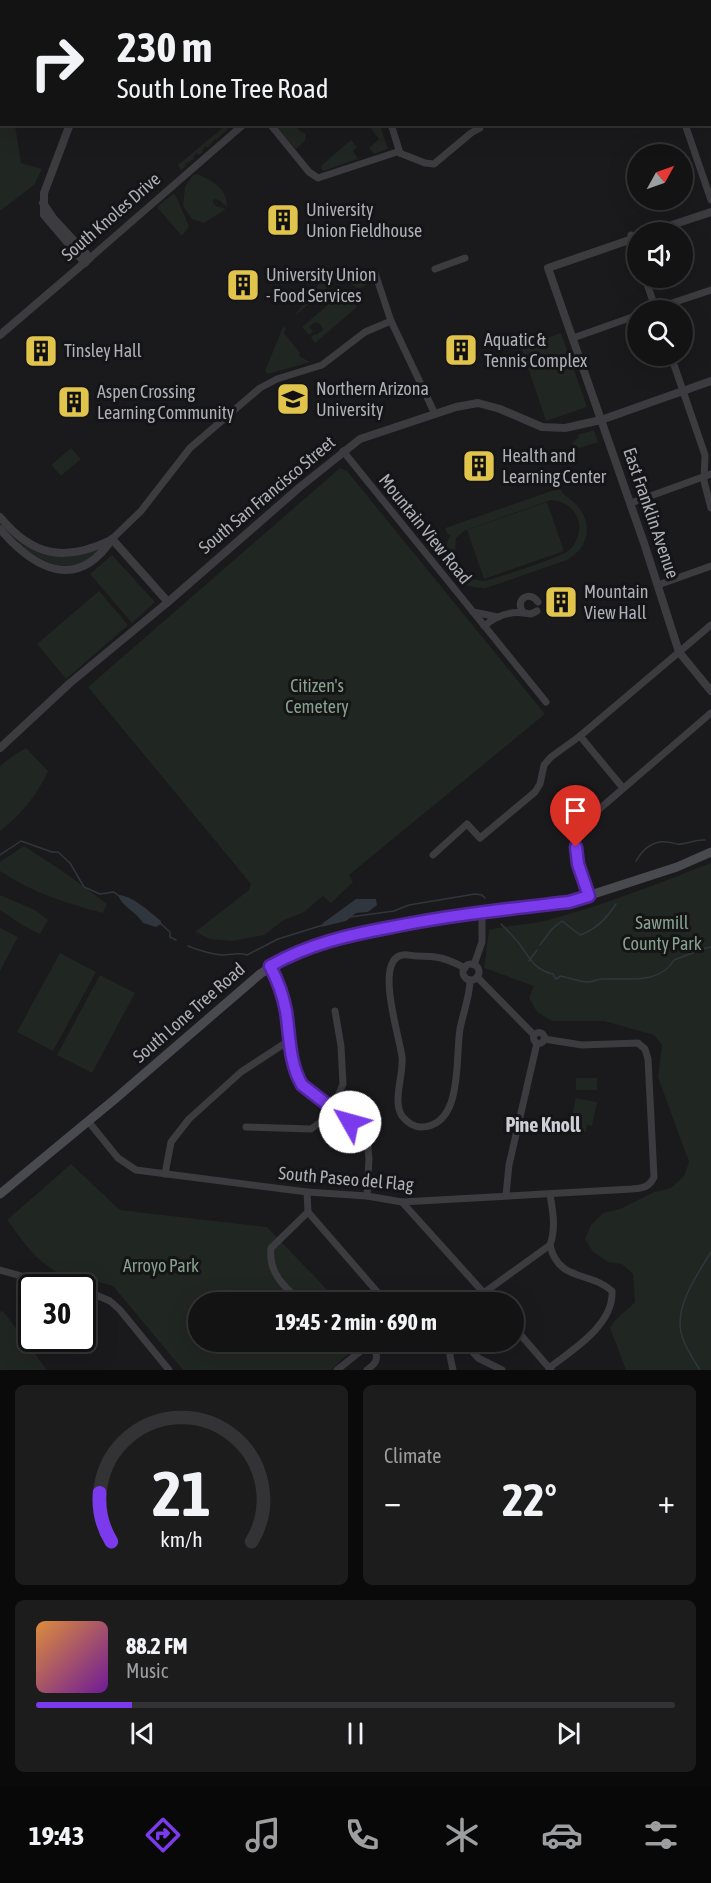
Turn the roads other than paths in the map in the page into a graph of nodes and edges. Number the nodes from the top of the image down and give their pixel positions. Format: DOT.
graph roads {
  1 [pos="69,126"];
  2 [pos="242,126"];
  3 [pos="272,126"];
  4 [pos="392,126"];
  5 [pos="479,126"];
  6 [pos="687,126"];
  7 [pos="400,153"];
  8 [pos="711,200"];
  9 [pos="711,212"];
  10 [pos="681,222"];
  11 [pos="627,240"];
  12 [pos="465,258"];
  13 [pos="87,260"];
  14 [pos="435,269"];
  15 [pos="375,273"];
  16 [pos="711,290"];
  17 [pos="682,300"];
  18 [pos="627,319"];
  19 [pos="391,321"];
  20 [pos="0,335"];
  21 [pos="573,338"];
  22 [pos="675,366"];
  23 [pos="711,381"];
  24 [pos="684,391"];
  25 [pos="435,414"];
  26 [pos="601,420"];
  27 [pos="343,451"];
  28 [pos="708,476"];
  29 [pos="631,503"];
  30 [pos="711,508"];
  31 [pos="0,518"];
  32 [pos="0,529"];
  33 [pos="112,539"];
  34 [pos="711,566"];
  35 [pos="658,585"];
  36 [pos="168,602"];
  37 [pos="519,603"];
  38 [pos="473,612"];
  39 [pos="514,612"];
  40 [pos="524,613"];
  41 [pos="498,616"];
  42 [pos="711,625"];
  43 [pos="484,626"];
  44 [pos="679,652"];
  45 [pos="711,690"];
  46 [pos="546,702"];
  47 [pos="711,713"];
  48 [pos="580,736"];
  49 [pos="0,748"];
  50 [pos="623,788"];
  51 [pos="711,852"];
  52 [pos="433,855"];
  53 [pos="589,896"];
  54 [pos="482,912"];
  55 [pos="474,965"];
  56 [pos="270,966"];
  57 [pos="465,968"];
  58 [pos="473,979"];
  59 [pos="335,1011"];
  60 [pos="534,1035"];
  61 [pos="290,1040"];
  62 [pos="544,1040"];
  63 [pos="537,1043"];
  64 [pos="333,1108"];
  65 [pos="88,1121"];
  66 [pos="246,1127"];
  67 [pos="165,1174"];
  68 [pos="307,1192"];
  69 [pos="0,1194"];
  70 [pos="506,1195"];
  71 [pos="550,1195"];
  72 [pos="368,1196"];
  73 [pos="402,1202"];
  74 [pos="308,1212"];
  75 [pos="550,1245"];
  76 [pos="0,1270"];
  77 [pos="18,1275"];
  78 [pos="292,1292"];
  79 [pos="377,1292"];
  80 [pos="483,1292"];
  81 [pos="96,1294"];
  82 [pos="524,1339"];
  83 [pos="451,1352"];
  84 [pos="472,1352"];
  85 [pos="338,1369"];
  86 [pos="550,1369"];
  87 [pos="169,1370"];
  88 [pos="368,1370"];
  89 [pos="453,1370"];
  90 [pos="502,1370"];
  1 -- 13 [label="street"];
  2 -- 13 [label="street, South Knoles Drive"];
  3 -- 7 [label="street"];
  4 -- 7 [label="street"];
  5 -- 7 [label="street"];
  6 -- 8 [label="street"];
  9 -- 10 [label="street"];
  11 -- 21 [label="street, East Franklin Avenue"];
  12 -- 14 [label="street"];
  13 -- 20 [label="street, South Knoles Drive"];
  15 -- 19 [label="street"];
  16 -- 17 [label="street"];
  18 -- 21 [label="street"];
  19 -- 25 [label="street"];
  19 -- 33 [label="street"];
  21 -- 26 [label="street, East Franklin Avenue"];
  22 -- 24 [label="street"];
  23 -- 24 [label="street, South San Francisco Street"];
  24 -- 26 [label="street, South San Francisco Street"];
  24 -- 28 [label="street"];
  25 -- 26 [label="street, South San Francisco Street"];
  25 -- 27 [label="street, South San Francisco Street"];
  26 -- 29 [label="street, East Franklin Avenue"];
  27 -- 36 [label="street, South San Francisco Street"];
  27 -- 38 [label="street, Mountain View Road"];
  28 -- 29 [label="street"];
  28 -- 30 [label="street"];
  29 -- 35 [label="street, East Franklin Avenue"];
  31 -- 33 [label="street"];
  32 -- 33 [label="street"];
  33 -- 36 [label="street"];
  34 -- 35 [label="street"];
  35 -- 44 [label="street, East Franklin Avenue"];
  36 -- 49 [label="street, South San Francisco Street"];
  37 -- 39 [label="street"];
  37 -- 40 [label="street"];
  37 -- 40 [label="street"];
  38 -- 41 [label="street"];
  38 -- 43 [label="street, Mountain View Road"];
  39 -- 40 [label="street"];
  39 -- 41 [label="street"];
  41 -- 43 [label="street"];
  42 -- 44 [label="street"];
  43 -- 46 [label="street, Mountain View Road"];
  44 -- 45 [label="street, East Franklin Avenue"];
  44 -- 48 [label="street"];
  47 -- 50 [label="street"];
  48 -- 50 [label="street"];
  48 -- 52 [label="street"];
  50 -- 53 [label="street"];
  51 -- 53 [label="main road, South Lone Tree Road"];
  53 -- 54 [label="main road, South Lone Tree Road"];
  54 -- 55 [label="street"];
  54 -- 56 [label="main road, South Lone Tree Road"];
  55 -- 57 [label="street"];
  55 -- 58 [label="street"];
  56 -- 61 [label="street"];
  56 -- 65 [label="main road, South Lone Tree Road"];
  57 -- 58 [label="street"];
  57 -- 58 [label="street"];
  58 -- 60 [label="street"];
  59 -- 64 [label="street"];
  60 -- 62 [label="street"];
  60 -- 63 [label="street"];
  61 -- 64 [label="street"];
  61 -- 67 [label="street"];
  62 -- 63 [label="street"];
  62 -- 71 [label="street, South Paseo del Flag"];
  63 -- 70 [label="street"];
  64 -- 66 [label="street"];
  64 -- 72 [label="street"];
  65 -- 67 [label="street, South Paseo del Flag"];
  65 -- 69 [label="main road, South Lone Tree Road"];
  67 -- 68 [label="street, South Paseo del Flag"];
  68 -- 72 [label="street, South Paseo del Flag"];
  68 -- 74 [label="street"];
  70 -- 71 [label="street, South Paseo del Flag"];
  70 -- 73 [label="street, South Paseo del Flag"];
  71 -- 75 [label="street"];
  72 -- 73 [label="street, South Paseo del Flag"];
  73 -- 80 [label="street"];
  74 -- 78 [label="street"];
  74 -- 79 [label="street"];
  75 -- 80 [label="street"];
  75 -- 86 [label="street"];
  76 -- 77 [label="street"];
  81 -- 87 [label="street"];
  82 -- 86 [label="street"];
  83 -- 89 [label="street"];
  84 -- 90 [label="street"];
  85 -- 88 [label="street"];
}
